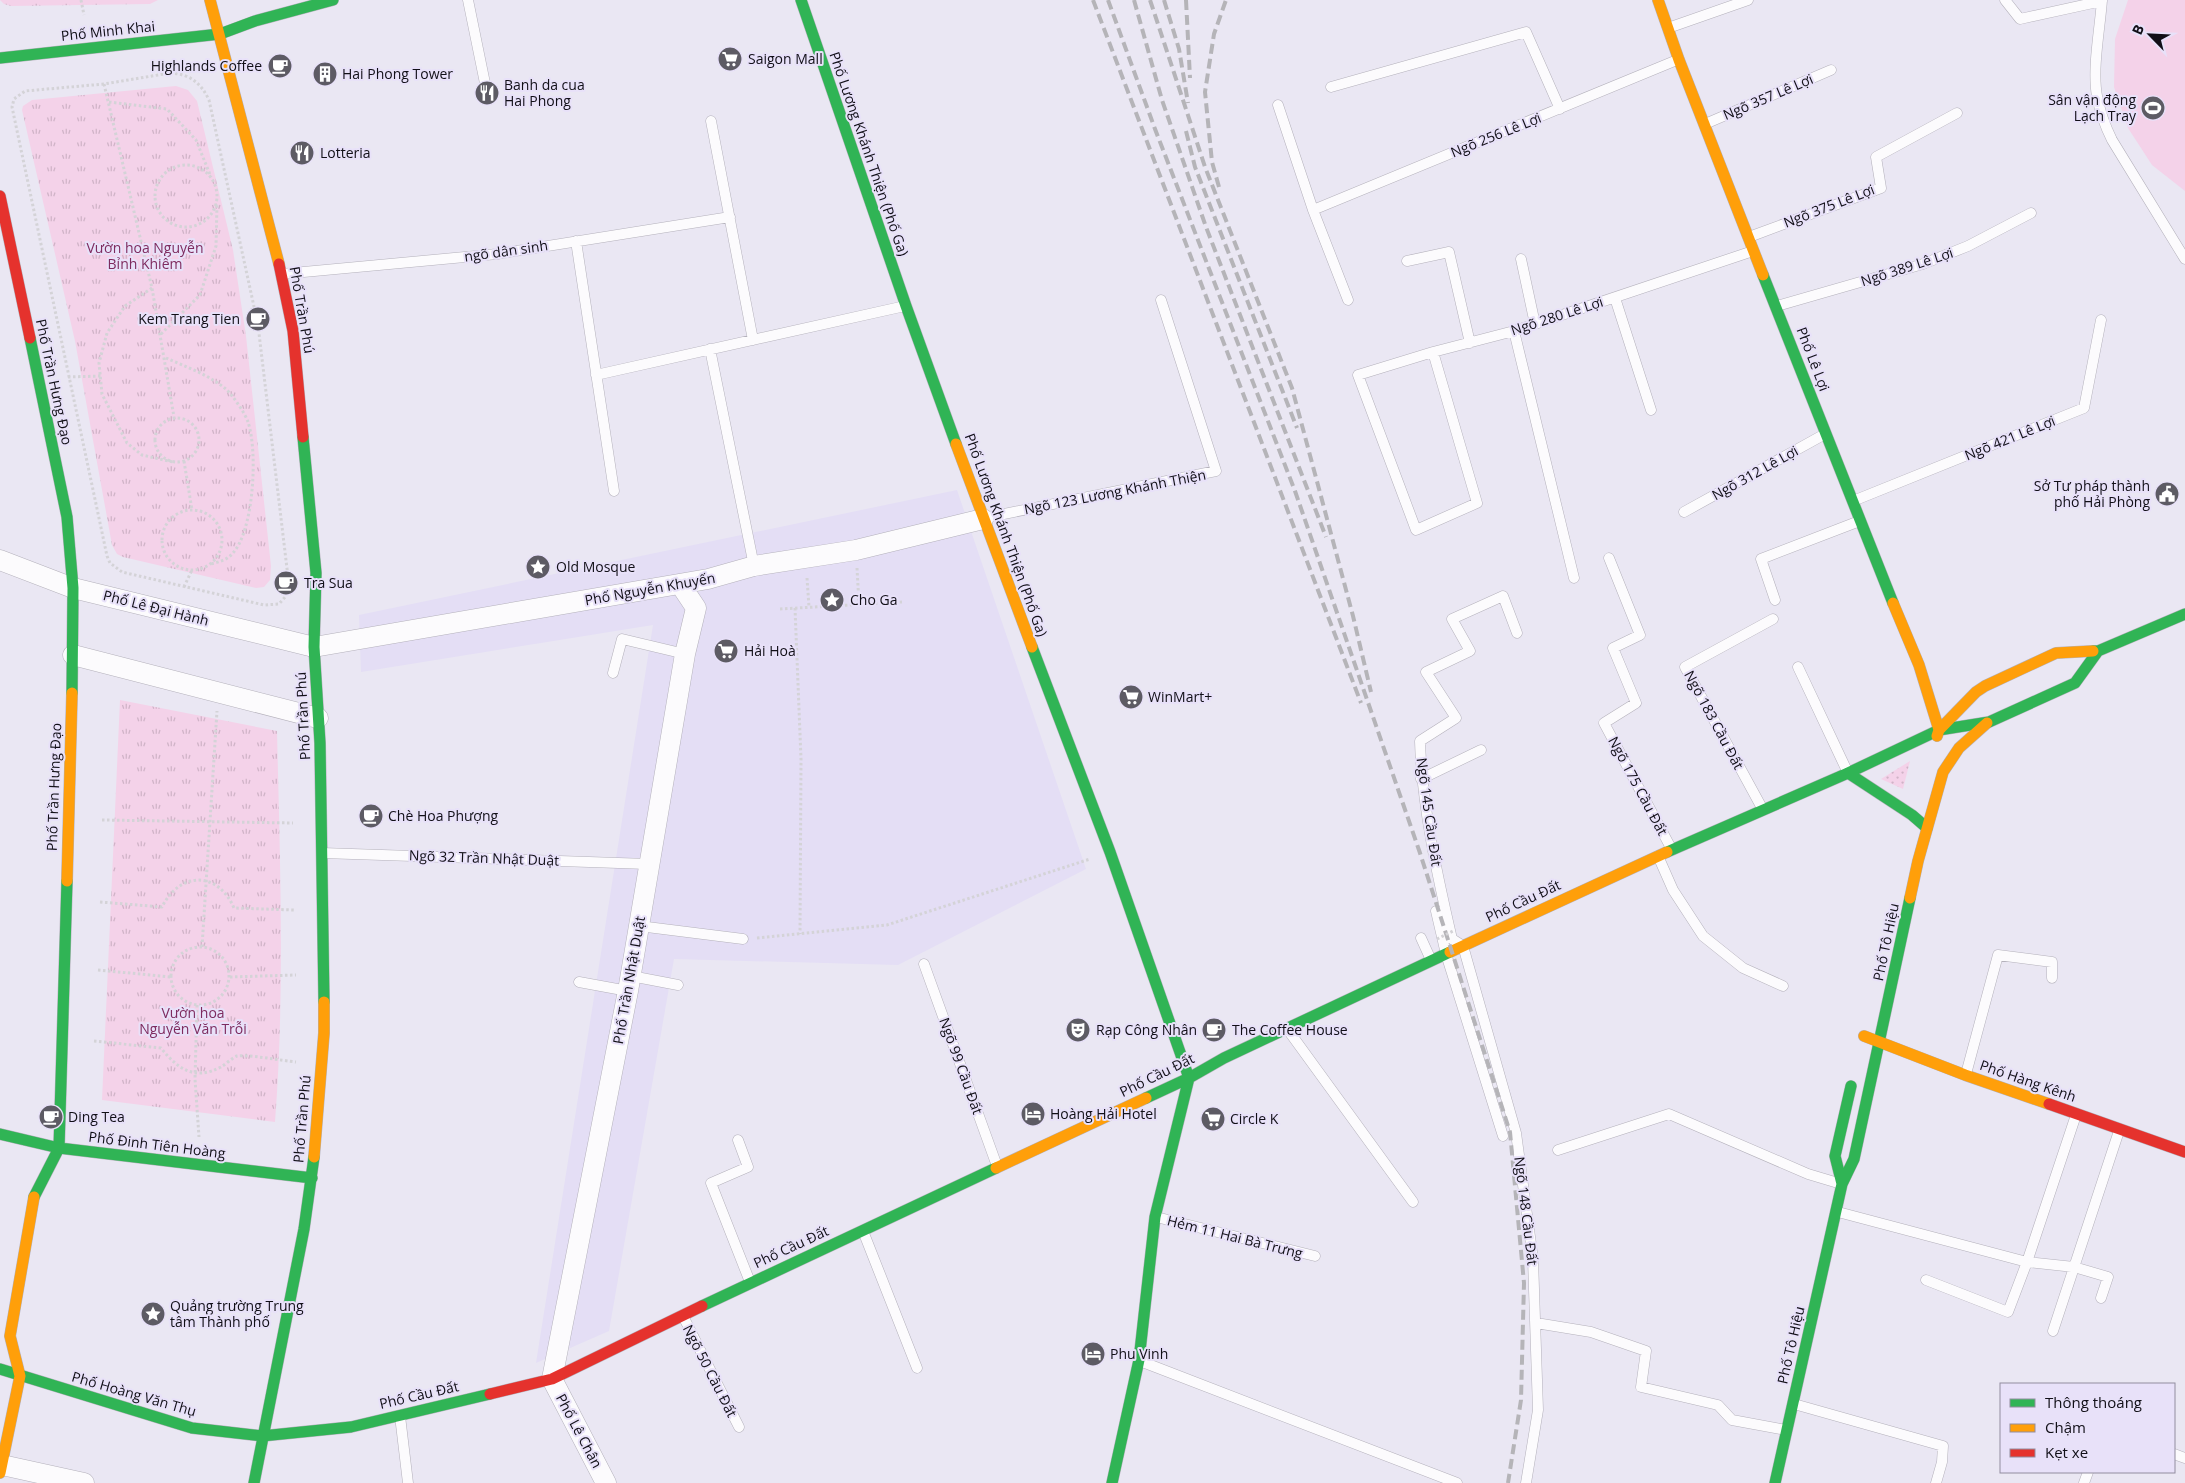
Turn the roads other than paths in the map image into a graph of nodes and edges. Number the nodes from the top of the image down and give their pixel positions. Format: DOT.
graph roads {
  1 [pos="210,0"];
  2 [pos="333,0"];
  3 [pos="468,0"];
  4 [pos="801,0"];
  5 [pos="1658,0"];
  6 [pos="1748,0"];
  7 [pos="2005,0"];
  8 [pos="2102,0"];
  9 [pos="1668,28"];
  10 [pos="220,34"];
  11 [pos="0,58"];
  12 [pos="1678,60"];
  13 [pos="1831,70"];
  14 [pos="1331,87"];
  15 [pos="487,93"];
  16 [pos="1278,104"];
  17 [pos="1560,109"];
  18 [pos="1957,113"];
  19 [pos="711,121"];
  20 [pos="1704,124"];
  21 [pos="0,196"];
  22 [pos="1313,210"];
  23 [pos="2031,213"];
  24 [pos="730,217"];
  25 [pos="1748,237"];
  26 [pos="576,242"];
  27 [pos="1754,250"];
  28 [pos="1521,258"];
  29 [pos="2185,259"];
  30 [pos="1407,261"];
  31 [pos="281,274"];
  32 [pos="1615,298"];
  33 [pos="1161,300"];
  34 [pos="1348,300"];
  35 [pos="906,306"];
  36 [pos="1777,306"];
  37 [pos="2101,320"];
  38 [pos="1535,324"];
  39 [pos="1514,331"];
  40 [pos="753,340"];
  41 [pos="1470,342"];
  42 [pos="710,349"];
  43 [pos="1433,352"];
  44 [pos="596,375"];
  45 [pos="1651,410"];
  46 [pos="1826,434"];
  47 [pos="614,491"];
  48 [pos="1852,501"];
  49 [pos="1684,512"];
  50 [pos="983,518"];
  51 [pos="1860,521"];
  52 [pos="1609,558"];
  53 [pos="0,560"];
  54 [pos="754,566"];
  55 [pos="1574,578"];
  56 [pos="708,579"];
  57 [pos="680,584"];
  58 [pos="73,588"];
  59 [pos="1775,600"];
  60 [pos="696,608"];
  61 [pos="2185,614"];
  62 [pos="1773,619"];
  63 [pos="1517,633"];
  64 [pos="314,647"];
  65 [pos="2098,651"];
  66 [pos="685,654"];
  67 [pos="72,655"];
  68 [pos="1798,668"];
  69 [pos="613,673"];
  70 [pos="318,718"];
  71 [pos="1989,722"];
  72 [pos="1938,730"];
  73 [pos="1932,749"];
  74 [pos="1481,750"];
  75 [pos="1848,773"];
  76 [pos="1421,779"];
  77 [pos="1762,809"];
  78 [pos="1927,828"];
  79 [pos="1672,849"];
  80 [pos="320,853"];
  81 [pos="1658,856"];
  82 [pos="648,864"];
  83 [pos="1436,911"];
  84 [pos="639,926"];
  85 [pos="1421,938"];
  86 [pos="743,939"];
  87 [pos="1463,946"];
  88 [pos="1446,954"];
  89 [pos="1431,961"];
  90 [pos="924,964"];
  91 [pos="2052,978"];
  92 [pos="579,982"];
  93 [pos="629,984"];
  94 [pos="678,985"];
  95 [pos="1783,986"];
  96 [pos="1287,1029"];
  97 [pos="1862,1036"];
  98 [pos="1880,1043"];
  99 [pos="1854,1072"];
  100 [pos="1965,1075"];
  101 [pos="1189,1078"];
  102 [pos="2076,1114"];
  103 [pos="2120,1128"];
  104 [pos="0,1134"];
  105 [pos="1503,1136"];
  106 [pos="738,1140"];
  107 [pos="59,1148"];
  108 [pos="1558,1150"];
  109 [pos="2185,1152"];
  110 [pos="997,1167"];
  111 [pos="312,1178"];
  112 [pos="1842,1184"];
  113 [pos="1413,1202"];
  114 [pos="1837,1211"];
  115 [pos="1155,1217"];
  116 [pos="863,1230"];
  117 [pos="1315,1256"];
  118 [pos="2028,1262"];
  119 [pos="2074,1267"];
  120 [pos="1926,1280"];
  121 [pos="750,1283"];
  122 [pos="2101,1298"];
  123 [pos="682,1315"];
  124 [pos="1536,1323"];
  125 [pos="2053,1331"];
  126 [pos="1139,1360"];
  127 [pos="917,1368"];
  128 [pos="0,1369"];
  129 [pos="20,1376"];
  130 [pos="552,1379"];
  131 [pos="1793,1404"];
  132 [pos="400,1415"];
  133 [pos="739,1427"];
  134 [pos="1787,1430"];
  135 [pos="262,1436"];
  136 [pos="1,1469"];
  137 [pos="84,1483"];
  138 [pos="254,1483"];
  139 [pos="408,1483"];
  140 [pos="606,1483"];
  141 [pos="1112,1483"];
  142 [pos="1457,1483"];
  143 [pos="1526,1483"];
  144 [pos="1775,1483"];
  145 [pos="1936,1483"];
  1 -- 10 [label="main road, Phố Trần Phú"];
  2 -- 10 [label="main road, Phố Minh Khai"];
  3 -- 15 [label="lane"];
  4 -- 35 [label="main road, Phố Lương Khánh Thiện (Phố Ga)"];
  5 -- 9 [label="main road, Phố Lê Lợi"];
  6 -- 9 [label="lane"];
  7 -- 8 [label="lane"];
  8 -- 29 [label="lane"];
  9 -- 12 [label="main road, Phố Lê Lợi"];
  10 -- 11 [label="main road, Phố Minh Khai"];
  10 -- 31 [label="main road, Phố Trần Phú"];
  12 -- 17 [label="lane, Ngõ 256 Lê Lợi"];
  12 -- 20 [label="main road, Phố Lê Lợi"];
  13 -- 20 [label="lane, Ngõ 357 Lê Lợi"];
  14 -- 17 [label="lane"];
  16 -- 22 [label="lane"];
  17 -- 22 [label="lane, Ngõ 256 Lê Lợi"];
  18 -- 25 [label="lane, Ngõ 375 Lê Lợi"];
  19 -- 24 [label="lane"];
  20 -- 25 [label="main road, Phố Lê Lợi"];
  21 -- 58 [label="main road, Phố Trần Hưng Đạo"];
  22 -- 34 [label="lane"];
  23 -- 36 [label="lane, Ngõ 389 Lê Lợi"];
  24 -- 26 [label="lane, ngõ dân sinh"];
  24 -- 40 [label="lane"];
  25 -- 27 [label="main road, Phố Lê Lợi"];
  26 -- 31 [label="lane, ngõ dân sinh"];
  26 -- 44 [label="lane"];
  27 -- 32 [label="lane, Ngõ 280 Lê Lợi"];
  27 -- 36 [label="main road, Phố Lê Lợi"];
  28 -- 38 [label="lane"];
  30 -- 41 [label="lane"];
  31 -- 64 [label="main road, Phố Trần Phú"];
  32 -- 38 [label="lane, Ngõ 280 Lê Lợi"];
  32 -- 45 [label="lane"];
  33 -- 50 [label="lane, Ngõ 123 Lương Khánh Thiện"];
  35 -- 40 [label="lane"];
  35 -- 50 [label="main road, Phố Lương Khánh Thiện (Phố Ga)"];
  36 -- 46 [label="main road, Phố Lê Lợi"];
  37 -- 48 [label="lane, Ngõ 421 Lê Lợi"];
  38 -- 39 [label="lane, Ngõ 280 Lê Lợi"];
  39 -- 41 [label="lane, Ngõ 280 Lê Lợi"];
  39 -- 55 [label="lane"];
  40 -- 42 [label="lane"];
  41 -- 43 [label="lane, Ngõ 280 Lê Lợi"];
  42 -- 44 [label="lane"];
  42 -- 54 [label="lane"];
  43 -- 43 [label="lane, Ngõ 280 Lê Lợi"];
  44 -- 47 [label="lane"];
  46 -- 48 [label="main road, Phố Lê Lợi"];
  46 -- 49 [label="lane, Ngõ 312 Lê Lợi"];
  48 -- 51 [label="main road, Phố Lê Lợi"];
  50 -- 54 [label="street, Phố Nguyễn Khuyến"];
  50 -- 101 [label="main road, Phố Lương Khánh Thiện (Phố Ga)"];
  51 -- 59 [label="lane"];
  51 -- 72 [label="main road, Phố Lê Lợi"];
  52 -- 79 [label="lane, Ngõ 175 Cầu Đất"];
  53 -- 58 [label="street, Phố Lê Đại Hành"];
  54 -- 56 [label="street, Phố Nguyễn Khuyến"];
  56 -- 57 [label="street, Phố Nguyễn Khuyến"];
  56 -- 60 [label="street, Phố Trần Nhật Duật"];
  57 -- 60 [label="street"];
  57 -- 64 [label="street, Phố Nguyễn Khuyến"];
  58 -- 64 [label="street, Phố Lê Đại Hành"];
  58 -- 67 [label="main road, Phố Trần Hưng Đạo"];
  60 -- 66 [label="street, Phố Trần Nhật Duật"];
  61 -- 65 [label="main road"];
  62 -- 77 [label="lane, Ngõ 183 Cầu Đất"];
  63 -- 76 [label="lane, Ngõ 145 Cầu Đất"];
  64 -- 70 [label="main road, Phố Trần Phú"];
  65 -- 71 [label="main road"];
  65 -- 72 [label="main road"];
  66 -- 69 [label="lane"];
  66 -- 82 [label="street, Phố Trần Nhật Duật"];
  67 -- 70 [label="street"];
  67 -- 107 [label="main road, Phố Trần Hưng Đạo"];
  68 -- 75 [label="lane"];
  70 -- 80 [label="main road, Phố Trần Phú"];
  71 -- 72 [label="main road"];
  71 -- 78 [label="main road, Phố Tô Hiệu"];
  72 -- 73 [label="main road"];
  72 -- 75 [label="main road, Phố Cầu Đất"];
  74 -- 76 [label="lane"];
  75 -- 77 [label="main road, Phố Cầu Đất"];
  75 -- 78 [label="main road"];
  76 -- 87 [label="lane, Ngõ 145 Cầu Đất"];
  77 -- 79 [label="main road, Phố Cầu Đất"];
  78 -- 98 [label="main road, Phố Tô Hiệu"];
  79 -- 81 [label="main road, Phố Cầu Đất"];
  80 -- 82 [label="lane, Ngõ 32 Trần Nhật Duật"];
  80 -- 111 [label="main road, Phố Trần Phú"];
  81 -- 87 [label="main road, Phố Cầu Đất"];
  81 -- 95 [label="lane"];
  82 -- 84 [label="street, Phố Trần Nhật Duật"];
  83 -- 88 [label="lane"];
  84 -- 86 [label="lane"];
  84 -- 93 [label="street, Phố Trần Nhật Duật"];
  85 -- 89 [label="lane"];
  87 -- 88 [label="main road, Phố Cầu Đất"];
  87 -- 124 [label="lane, Ngõ 148 Cầu Đất"];
  88 -- 89 [label="main road, Phố Cầu Đất"];
  88 -- 105 [label="lane"];
  89 -- 96 [label="main road, Phố Cầu Đất"];
  90 -- 110 [label="lane, Ngõ 99 Cầu Đất"];
  91 -- 100 [label="lane"];
  92 -- 93 [label="lane"];
  93 -- 94 [label="lane"];
  93 -- 130 [label="street, Phố Trần Nhật Duật"];
  96 -- 101 [label="main road, Phố Cầu Đất"];
  96 -- 113 [label="lane"];
  97 -- 98 [label="main road, Phố Hàng Kênh"];
  98 -- 100 [label="main road, Phố Hàng Kênh"];
  98 -- 112 [label="main road, Phố Tô Hiệu"];
  99 -- 112 [label="main road, Phố Tô Hiệu"];
  100 -- 102 [label="main road, Phố Hàng Kênh"];
  101 -- 110 [label="main road, Phố Cầu Đất"];
  101 -- 115 [label="main road"];
  102 -- 103 [label="main road, Phố Hàng Kênh"];
  102 -- 118 [label="lane"];
  103 -- 109 [label="main road, Phố Hàng Kênh"];
  103 -- 119 [label="lane"];
  104 -- 107 [label="main road, Phố Đinh Tiên Hoàng"];
  106 -- 121 [label="lane"];
  107 -- 111 [label="main road, Phố Đinh Tiên Hoàng"];
  107 -- 129 [label="main road, Phố Trần Hưng Đạo"];
  108 -- 112 [label="lane"];
  110 -- 116 [label="main road, Phố Cầu Đất"];
  111 -- 135 [label="main road, Phố Trần Phú"];
  112 -- 114 [label="main road, Phố Tô Hiệu"];
  114 -- 118 [label="lane"];
  114 -- 131 [label="main road, Phố Tô Hiệu"];
  115 -- 117 [label="lane, Hẻm 11 Hai Bà Trưng"];
  115 -- 126 [label="main road"];
  116 -- 121 [label="main road, Phố Cầu Đất"];
  116 -- 127 [label="lane"];
  118 -- 119 [label="lane"];
  118 -- 120 [label="lane"];
  119 -- 122 [label="lane"];
  119 -- 125 [label="lane"];
  121 -- 123 [label="main road, Phố Cầu Đất"];
  123 -- 130 [label="main road, Phố Cầu Đất"];
  123 -- 133 [label="lane, Ngõ 50 Cầu Đất"];
  124 -- 134 [label="lane"];
  124 -- 143 [label="lane, Ngõ 148 Cầu Đất"];
  126 -- 141 [label="main road"];
  126 -- 142 [label="lane"];
  128 -- 129 [label="main road, Phố Hoàng Văn Thụ"];
  129 -- 135 [label="main road, Phố Hoàng Văn Thụ"];
  129 -- 136 [label="main road"];
  130 -- 132 [label="main road, Phố Cầu Đất"];
  130 -- 140 [label="street, Phố Lê Chân"];
  131 -- 134 [label="main road, Phố Tô Hiệu"];
  131 -- 145 [label="lane"];
  132 -- 135 [label="main road, Phố Cầu Đất"];
  132 -- 139 [label="lane"];
  134 -- 144 [label="main road, Phố Tô Hiệu"];
  135 -- 138 [label="main road, Phố Trần Phú"];
  136 -- 137 [label="street"];
}
